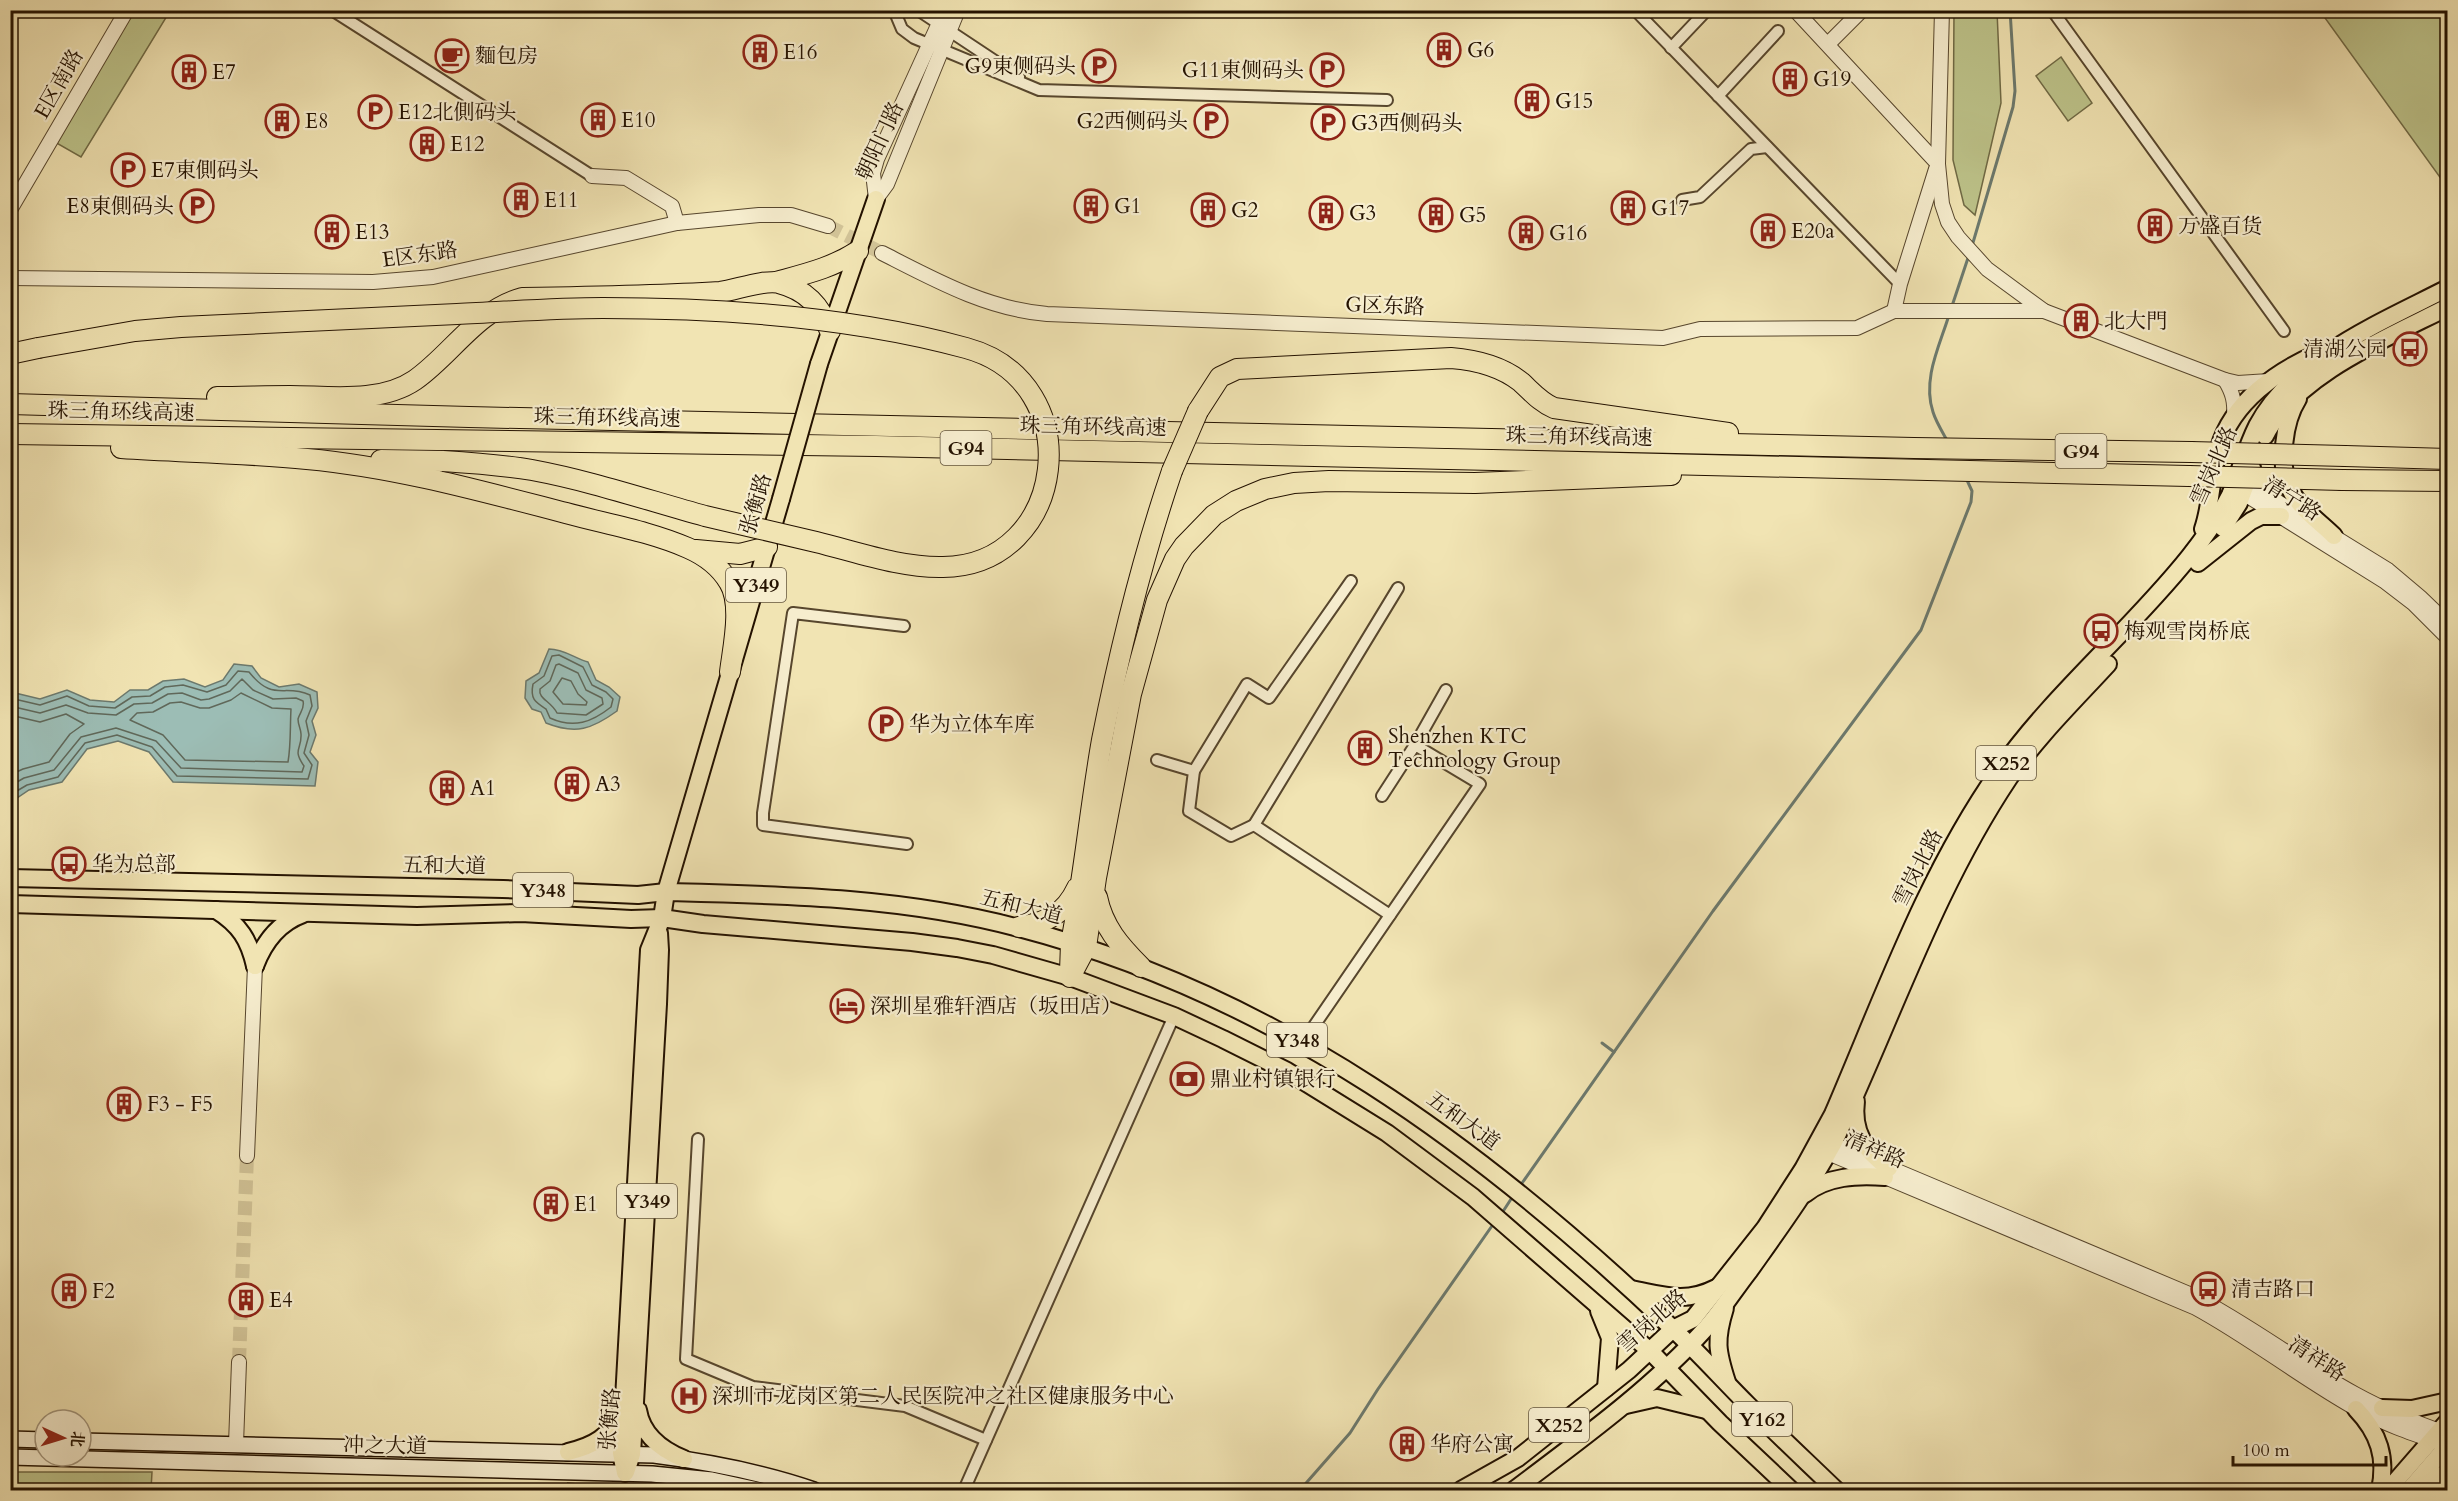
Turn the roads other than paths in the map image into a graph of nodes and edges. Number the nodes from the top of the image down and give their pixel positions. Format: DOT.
graph roads {
  1 [pos="117,10"];
  2 [pos="127,10"];
  3 [pos="332,10"];
  4 [pos="894,10"];
  5 [pos="918,10"];
  6 [pos="958,10"];
  7 [pos="1635,10"];
  8 [pos="1707,10"];
  9 [pos="1795,10"];
  10 [pos="1862,10"];
  11 [pos="1942,10"];
  12 [pos="2052,10"];
  13 [pos="945,21"];
  14 [pos="1778,31"];
  15 [pos="1828,44"];
  16 [pos="928,45"];
  17 [pos="1671,48"];
  18 [pos="942,51"];
  19 [pos="1040,90"];
  20 [pos="1718,96"];
  21 [pos="1387,100"];
  22 [pos="1767,147"];
  23 [pos="1938,164"];
  24 [pos="591,176"];
  25 [pos="10,193"];
  26 [pos="876,199"];
  27 [pos="1682,200"];
  28 [pos="10,210"];
  29 [pos="677,223"];
  30 [pos="828,226"];
  31 [pos="858,251"];
  32 [pos="882,253"];
  33 [pos="10,278"];
  34 [pos="776,282"];
  35 [pos="1900,284"];
  36 [pos="2448,288"];
  37 [pos="2448,307"];
  38 [pos="1894,311"];
  39 [pos="2044,311"];
  40 [pos="830,331"];
  41 [pos="2284,331"];
  42 [pos="2345,342"];
  43 [pos="10,354"];
  44 [pos="2225,380"];
  45 [pos="2269,381"];
  46 [pos="2308,386"];
  47 [pos="10,402"];
  48 [pos="2234,417"];
  49 [pos="10,434"];
  50 [pos="10,443"];
  51 [pos="1822,446"];
  52 [pos="309,459"];
  53 [pos="2448,459"];
  54 [pos="1822,466"];
  55 [pos="2448,481"];
  56 [pos="2242,486"];
  57 [pos="2281,516"];
  58 [pos="2334,536"];
  59 [pos="767,547"];
  60 [pos="690,549"];
  61 [pos="2194,559"];
  62 [pos="1351,581"];
  63 [pos="1398,588"];
  64 [pos="2448,624"];
  65 [pos="904,626"];
  66 [pos="2448,638"];
  67 [pos="730,672"];
  68 [pos="1446,690"];
  69 [pos="1117,716"];
  70 [pos="1415,745"];
  71 [pos="1157,760"];
  72 [pos="1194,771"];
  73 [pos="1382,796"];
  74 [pos="1254,825"];
  75 [pos="907,844"];
  76 [pos="1089,877"];
  77 [pos="10,878"];
  78 [pos="666,892"];
  79 [pos="10,904"];
  80 [pos="216,910"];
  81 [pos="307,913"];
  82 [pos="1390,915"];
  83 [pos="660,923"];
  84 [pos="1018,927"];
  85 [pos="1078,945"];
  86 [pos="255,966"];
  87 [pos="1141,967"];
  88 [pos="1070,977"];
  89 [pos="1174,1016"];
  90 [pos="1302,1042"];
  91 [pos="1857,1090"];
  92 [pos="698,1139"];
  93 [pos="1826,1147"];
  94 [pos="247,1156"];
  95 [pos="1887,1173"];
  96 [pos="1799,1199"];
  97 [pos="1630,1289"];
  98 [pos="1724,1293"];
  99 [pos="1596,1305"];
  100 [pos="1673,1329"];
  101 [pos="1689,1345"];
  102 [pos="1650,1351"];
  103 [pos="239,1362"];
  104 [pos="1665,1368"];
  105 [pos="1729,1386"];
  106 [pos="1606,1388"];
  107 [pos="630,1397"];
  108 [pos="2448,1401"];
  109 [pos="1621,1406"];
  110 [pos="2382,1408"];
  111 [pos="2356,1409"];
  112 [pos="1707,1410"];
  113 [pos="2444,1438"];
  114 [pos="10,1440"];
  115 [pos="33,1440"];
  116 [pos="986,1440"];
  117 [pos="93,1441"];
  118 [pos="236,1444"];
  119 [pos="568,1452"];
  120 [pos="626,1454"];
  121 [pos="10,1457"];
  122 [pos="684,1459"];
  123 [pos="2448,1472"];
  124 [pos="625,1473"];
  125 [pos="758,1491"];
  126 [pos="814,1491"];
  127 [pos="964,1491"];
  128 [pos="1461,1491"];
  129 [pos="1514,1491"];
  130 [pos="1791,1491"];
  131 [pos="1836,1491"];
  132 [pos="2380,1491"];
  133 [pos="2388,1491"];
  134 [pos="2410,1491"];
  1 -- 25 [label="street"];
  2 -- 28 [label="street, E区南路"];
  3 -- 24 [label="street"];
  4 -- 16 [label="street"];
  5 -- 13 [label="street"];
  6 -- 13 [label="street, 朝阳门路"];
  7 -- 17 [label="street"];
  8 -- 17 [label="street"];
  9 -- 15 [label="street"];
  10 -- 15 [label="street"];
  11 -- 23 [label="street"];
  12 -- 41 [label="street"];
  13 -- 16 [label="street, 朝阳门路"];
  13 -- 18 [label="street, 朝阳门路"];
  13 -- 19 [label="street"];
  14 -- 20 [label="street"];
  15 -- 23 [label="street"];
  16 -- 18 [label="street"];
  16 -- 26 [label="street, 朝阳门路"];
  17 -- 20 [label="street"];
  18 -- 19 [label="street"];
  18 -- 26 [label="street, 朝阳门路"];
  19 -- 21 [label="street"];
  20 -- 22 [label="street"];
  22 -- 27 [label="street"];
  22 -- 35 [label="street"];
  23 -- 35 [label="street"];
  23 -- 39 [label="street"];
  24 -- 29 [label="street"];
  26 -- 31 [label="main road, 张衡路"];
  29 -- 30 [label="street, E区东路"];
  29 -- 33 [label="street, E区东路"];
  31 -- 34 [label="highway"];
  31 -- 40 [label="main road, 张衡路"];
  32 -- 38 [label="street, G区东路"];
  34 -- 40 [label="highway"];
  34 -- 47 [label="highway"];
  35 -- 38 [label="street"];
  36 -- 42 [label="main road, 雪岗北路 / X252"];
  37 -- 46 [label="main road, 雪岗北路 / X252"];
  38 -- 39 [label="street"];
  39 -- 44 [label="street"];
  40 -- 59 [label="main road, 张衡路 / Y349, bridge"];
  42 -- 45 [label="main road"];
  42 -- 56 [label="main road, 雪岗北路 / X252"];
  43 -- 52 [label="highway, bridge"];
  44 -- 45 [label="street"];
  44 -- 48 [label="street"];
  45 -- 48 [label="main road"];
  46 -- 56 [label="main road, 雪岗北路 / X252"];
  46 -- 58 [label="main road"];
  47 -- 51 [label="highway, 珠三角环线高速 / G94"];
  48 -- 61 [label="main road"];
  49 -- 54 [label="highway, 珠三角环线高速 / G94"];
  50 -- 52 [label="highway"];
  51 -- 53 [label="highway, 珠三角环线高速 / G94, bridge"];
  51 -- 69 [label="highway, bridge"];
  52 -- 60 [label="highway"];
  54 -- 55 [label="highway, 珠三角环线高速 / G94, bridge"];
  54 -- 69 [label="highway"];
  56 -- 57 [label="street, 清宁路"];
  56 -- 58 [label="street, 清宁路"];
  56 -- 61 [label="main road, 雪岗北路 / X252"];
  57 -- 61 [label="main road"];
  57 -- 66 [label="street, 清宁路"];
  58 -- 64 [label="street, 清宁路"];
  59 -- 60 [label="highway"];
  59 -- 67 [label="main road, 张衡路 / Y349"];
  60 -- 67 [label="highway"];
  61 -- 91 [label="main road, 雪岗北路 / X252"];
  61 -- 93 [label="main road, 雪岗北路 / X252"];
  62 -- 72 [label="street"];
  63 -- 74 [label="street"];
  65 -- 75 [label="street"];
  67 -- 78 [label="main road, 张衡路 / Y349"];
  68 -- 70 [label="street"];
  69 -- 76 [label="highway"];
  70 -- 73 [label="street"];
  70 -- 82 [label="street"];
  71 -- 72 [label="street"];
  72 -- 74 [label="street"];
  74 -- 82 [label="street"];
  76 -- 84 [label="highway"];
  76 -- 85 [label="highway"];
  76 -- 87 [label="highway"];
  77 -- 78 [label="main road, 五和大道 / Y348"];
  78 -- 83 [label="main road, 张衡路 / Y349"];
  78 -- 84 [label="main road, 五和大道 / Y348"];
  79 -- 80 [label="main road, Y348"];
  80 -- 81 [label="main road, Y348"];
  80 -- 86 [label="main road"];
  81 -- 83 [label="main road, Y348"];
  81 -- 86 [label="main road"];
  82 -- 90 [label="street"];
  83 -- 88 [label="main road, Y348"];
  83 -- 107 [label="main road, 张衡路 / Y349"];
  84 -- 85 [label="main road, 五和大道 / Y348"];
  85 -- 87 [label="main road, 五和大道 / Y348"];
  85 -- 88 [label="highway"];
  86 -- 94 [label="street"];
  87 -- 90 [label="main road, 五和大道 / Y348"];
  88 -- 89 [label="main road, Y348"];
  89 -- 99 [label="main road, Y348"];
  89 -- 116 [label="street"];
  90 -- 97 [label="main road, 五和大道 / Y348"];
  91 -- 93 [label="main road, 雪岗北路 / X252"];
  91 -- 95 [label="main road"];
  92 -- 116 [label="street"];
  93 -- 95 [label="street, 清祥路"];
  93 -- 96 [label="main road, 雪岗北路 / X252"];
  93 -- 98 [label="main road, 雪岗北路 / X252"];
  95 -- 96 [label="main road"];
  95 -- 110 [label="street, 清祥路"];
  95 -- 111 [label="street, 清祥路"];
  96 -- 98 [label="main road, 雪岗北路 / X252"];
  97 -- 98 [label="main road"];
  97 -- 100 [label="main road, 五和大道 / Y348"];
  98 -- 100 [label="main road, 雪岗北路 / X252"];
  98 -- 101 [label="main road, 雪岗北路 / X252"];
  98 -- 105 [label="main road"];
  99 -- 102 [label="main road, Y348"];
  99 -- 106 [label="main road"];
  100 -- 101 [label="main road, 五和大道 / Y348"];
  100 -- 102 [label="main road, 雪岗北路 / X252"];
  101 -- 104 [label="main road, 雪岗北路 / X252"];
  101 -- 105 [label="main road, 五和大道 / Y162"];
  102 -- 104 [label="main road, Y162"];
  102 -- 106 [label="main road, 雪岗北路 / X252"];
  103 -- 118 [label="street"];
  104 -- 109 [label="main road, 雪岗北路 / X252"];
  104 -- 112 [label="main road, Y162"];
  105 -- 131 [label="main road, 五和大道 / Y162"];
  106 -- 128 [label="main road, 雪岗北路 / X252"];
  107 -- 119 [label="main road"];
  107 -- 120 [label="main road, 张衡路 / Y349"];
  107 -- 122 [label="main road"];
  108 -- 110 [label="main road"];
  109 -- 112 [label="main road"];
  109 -- 129 [label="main road, 雪岗北路 / X252"];
  110 -- 113 [label="street, 清祥路"];
  111 -- 113 [label="street, 清祥路"];
  111 -- 132 [label="main road"];
  112 -- 130 [label="main road, Y162"];
  113 -- 133 [label="main road"];
  113 -- 134 [label="main road"];
  114 -- 115 [label="main road"];
  116 -- 127 [label="street"];
  117 -- 118 [label="main road, 冲之大道"];
  118 -- 119 [label="main road, 冲之大道"];
  119 -- 120 [label="main road, 冲之大道"];
  120 -- 122 [label="main road, 冲之大道"];
  120 -- 124 [label="main road, 张衡路 / Y349"];
  121 -- 124 [label="main road, 冲之大道"];
  122 -- 126 [label="main road, 冲之大道"];
  123 -- 134 [label="main road"];
  124 -- 125 [label="main road, 冲之大道"];
}
